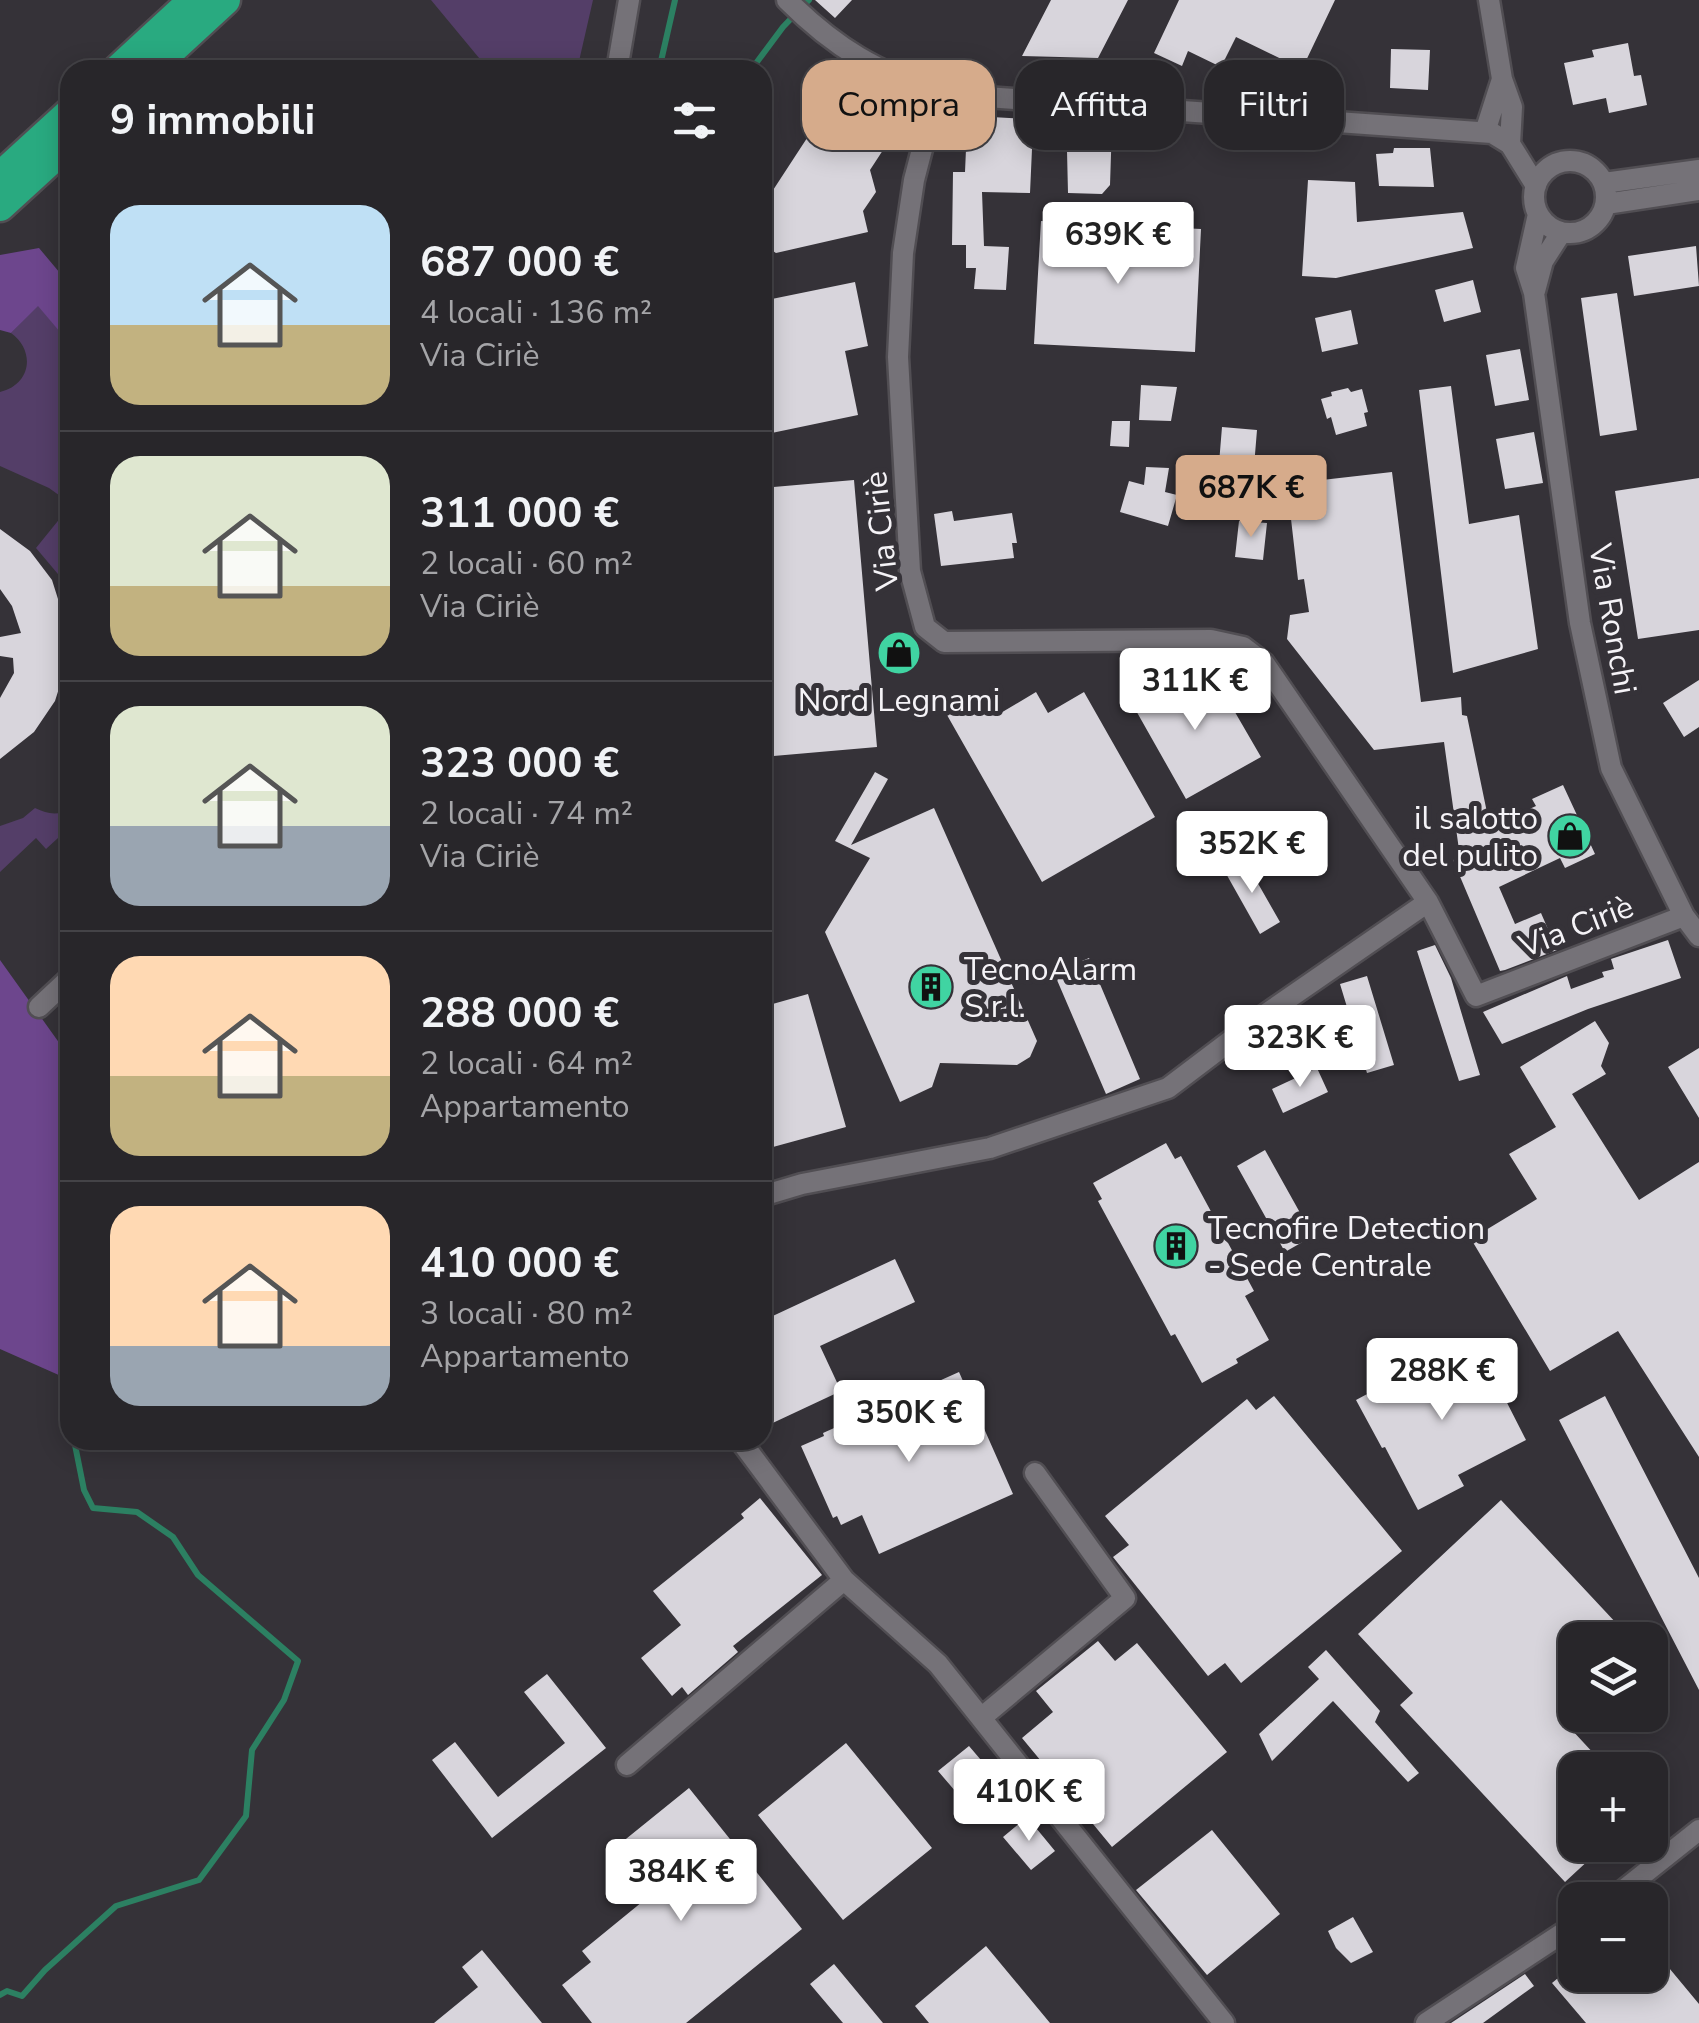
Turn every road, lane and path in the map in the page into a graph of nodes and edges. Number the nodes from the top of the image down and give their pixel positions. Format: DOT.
graph roads {
  1 [pos="194,0"];
  2 [pos="225,0"];
  3 [pos="629,0"];
  4 [pos="787,0"];
  5 [pos="1489,0"];
  6 [pos="129,60"];
  7 [pos="160,60"];
  8 [pos="619,60"];
  9 [pos="860,60"];
  10 [pos="1502,79"];
  11 [pos="995,98"];
  12 [pos="60,123"];
  13 [pos="1485,132"];
  14 [pos="921,150"];
  15 [pos="1515,150"];
  16 [pos="60,151"];
  17 [pos="1699,170"];
  18 [pos="0,177"];
  19 [pos="1543,177"];
  20 [pos="1699,190"];
  21 [pos="1605,193"];
  22 [pos="0,206"];
  23 [pos="1538,214"];
  24 [pos="1560,232"];
  25 [pos="1534,293"];
  26 [pos="1428,902"];
  27 [pos="1684,916"];
  28 [pos="1699,936"];
  29 [pos="60,987"];
  30 [pos="39,1007"];
  31 [pos="772,1193"];
  32 [pos="747,1450"];
  33 [pos="1035,1473"];
  34 [pos="844,1580"];
  35 [pos="981,1718"];
  36 [pos="627,1765"];
  37 [pos="1699,1830"];
  38 [pos="1634,1882"];
  39 [pos="1558,1936"];
  40 [pos="1224,2023"];
  41 [pos="1426,2023"];
  1 -- 6 [label="highway"];
  2 -- 7 [label="highway"];
  3 -- 8 [label="street"];
  4 -- 9 [label="street"];
  5 -- 10 [label="street"];
  10 -- 13 [label="street"];
  10 -- 15 [label="street"];
  11 -- 13 [label="street"];
  12 -- 18 [label="highway"];
  13 -- 15 [label="street"];
  14 -- 26 [label="street, Via Ciriè"];
  15 -- 19 [label="street"];
  16 -- 22 [label="highway"];
  17 -- 21 [label="street"];
  19 -- 21 [label="street"];
  19 -- 23 [label="street"];
  20 -- 21 [label="street"];
  21 -- 24 [label="street"];
  23 -- 24 [label="street"];
  23 -- 25 [label="street, Via Ronchi"];
  24 -- 25 [label="street, Via Ronchi"];
  25 -- 27 [label="street, Via Ronchi"];
  26 -- 27 [label="street, Via Ciriè"];
  26 -- 31 [label="street"];
  27 -- 28 [label="street, Via Ronchi"];
  29 -- 30 [label="street"];
  32 -- 34 [label="street"];
  33 -- 35 [label="street"];
  34 -- 35 [label="street"];
  34 -- 36 [label="street"];
  35 -- 40 [label="street"];
  37 -- 38 [label="street"];
  39 -- 41 [label="street"];
}
